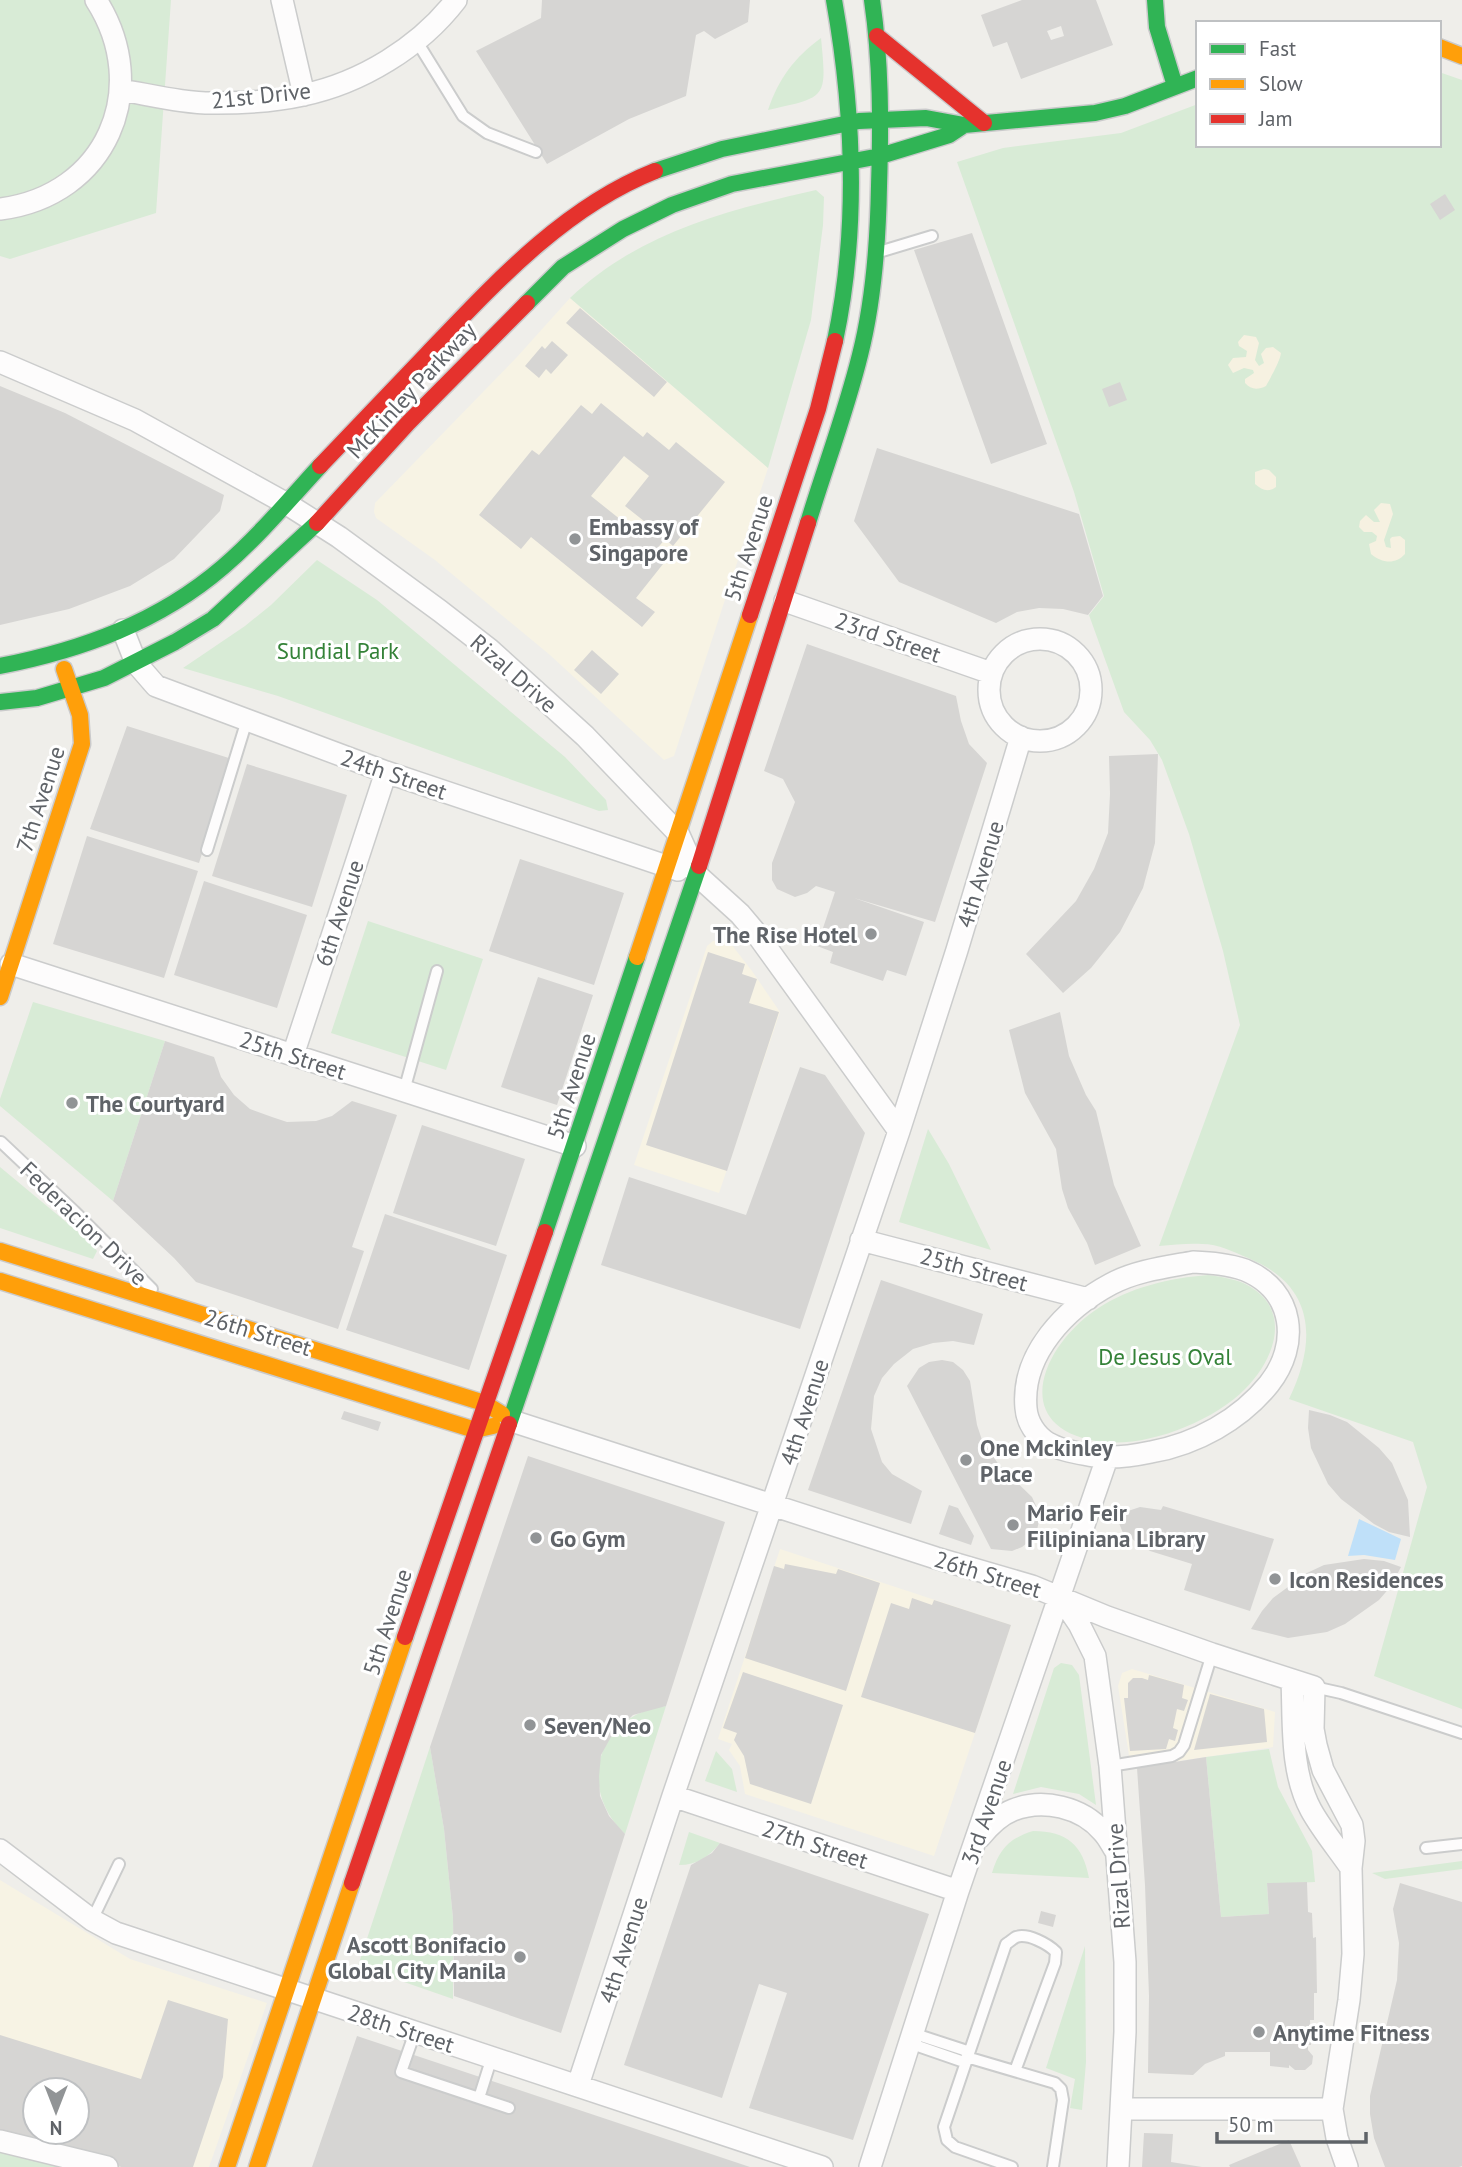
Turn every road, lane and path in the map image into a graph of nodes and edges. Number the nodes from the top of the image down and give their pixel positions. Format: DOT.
graph roads {
  1 [pos="96,0"];
  2 [pos="282,0"];
  3 [pos="456,0"];
  4 [pos="834,0"];
  5 [pos="872,0"];
  6 [pos="1156,0"];
  7 [pos="1175,31"];
  8 [pos="877,37"];
  9 [pos="416,40"];
  10 [pos="1441,48"];
  11 [pos="1462,56"];
  12 [pos="1193,75"];
  13 [pos="1175,86"];
  14 [pos="121,90"];
  15 [pos="304,95"];
  16 [pos="881,119"];
  17 [pos="849,123"];
  18 [pos="984,123"];
  19 [pos="964,125"];
  20 [pos="536,152"];
  21 [pos="880,156"];
  22 [pos="850,162"];
  23 [pos="0,209"];
  24 [pos="932,236"];
  25 [pos="876,253"];
  26 [pos="0,362"];
  27 [pos="287,504"];
  28 [pos="317,523"];
  29 [pos="785,601"];
  30 [pos="123,630"];
  31 [pos="58,655"];
  32 [pos="136,663"];
  33 [pos="0,666"];
  34 [pos="992,673"];
  35 [pos="72,689"];
  36 [pos="0,702"];
  37 [pos="247,720"];
  38 [pos="1021,737"];
  39 [pos="386,772"];
  40 [pos="678,833"];
  41 [pos="208,850"];
  42 [pos="667,866"];
  43 [pos="697,875"];
  44 [pos="11,964"];
  45 [pos="437,971"];
  46 [pos="0,997"];
  47 [pos="293,1055"];
  48 [pos="404,1091"];
  49 [pos="900,1131"];
  50 [pos="1,1142"];
  51 [pos="575,1146"];
  52 [pos="861,1240"];
  53 [pos="0,1251"];
  54 [pos="0,1281"];
  55 [pos="1088,1299"];
  56 [pos="166,1304"];
  57 [pos="484,1403"];
  58 [pos="512,1421"];
  59 [pos="475,1430"];
  60 [pos="1107,1458"];
  61 [pos="772,1505"];
  62 [pos="1060,1596"];
  63 [pos="1212,1654"];
  64 [pos="1292,1681"];
  65 [pos="1314,1687"];
  66 [pos="1462,1733"];
  67 [pos="1110,1766"];
  68 [pos="673,1796"];
  69 [pos="976,1841"];
  70 [pos="1462,1844"];
  71 [pos="1426,1848"];
  72 [pos="0,1850"];
  73 [pos="1116,1852"];
  74 [pos="119,1864"];
  75 [pos="1351,1868"];
  76 [pos="958,1891"];
  77 [pos="92,1920"];
  78 [pos="287,1991"];
  79 [pos="312,1999"];
  80 [pos="415,2032"];
  81 [pos="910,2038"];
  82 [pos="492,2057"];
  83 [pos="970,2057"];
  84 [pos="1015,2071"];
  85 [pos="578,2085"];
  86 [pos="479,2098"];
  87 [pos="509,2108"];
  88 [pos="1121,2109"];
  89 [pos="1332,2109"];
  90 [pos="0,2141"];
  91 [pos="107,2167"];
  92 [pos="228,2167"];
  93 [pos="257,2167"];
  94 [pos="822,2167"];
  95 [pos="870,2167"];
  96 [pos="1012,2167"];
  97 [pos="1053,2167"];
  98 [pos="1118,2167"];
  99 [pos="1347,2167"];
  1 -- 14 [label="street"];
  2 -- 15 [label="street"];
  3 -- 9 [label="street, 21st Drive"];
  4 -- 17 [label="main road, 5th Avenue"];
  5 -- 8 [label="main road"];
  6 -- 7 [label="main road"];
  6 -- 13 [label="main road"];
  8 -- 16 [label="main road"];
  8 -- 18 [label="main road"];
  9 -- 15 [label="street, 21st Drive"];
  9 -- 20 [label="lane"];
  10 -- 11 [label="main road"];
  12 -- 13 [label="main road"];
  13 -- 18 [label="main road"];
  14 -- 15 [label="street, 21st Drive"];
  14 -- 23 [label="street"];
  16 -- 17 [label="main road, McKinley Parkway"];
  16 -- 19 [label="main road, McKinley Parkway"];
  16 -- 21 [label="main road"];
  17 -- 22 [label="main road, 5th Avenue"];
  17 -- 27 [label="main road, McKinley Parkway"];
  18 -- 19 [label="main road"];
  19 -- 21 [label="main road, McKinley Parkway"];
  21 -- 22 [label="main road, McKinley Parkway"];
  21 -- 25 [label="main road"];
  22 -- 28 [label="main road, McKinley Parkway"];
  22 -- 40 [label="main road, 5th Avenue"];
  24 -- 25 [label="lane"];
  25 -- 29 [label="main road"];
  26 -- 27 [label="street, Rizal Drive"];
  27 -- 28 [label="street, Rizal Drive"];
  27 -- 30 [label="main road, McKinley Parkway"];
  28 -- 32 [label="main road, McKinley Parkway"];
  28 -- 40 [label="street, Rizal Drive"];
  29 -- 34 [label="street, 23rd Street"];
  29 -- 43 [label="main road"];
  30 -- 31 [label="main road, McKinley Parkway"];
  30 -- 32 [label="street, 24th Street"];
  31 -- 33 [label="main road, McKinley Parkway"];
  31 -- 35 [label="main road, 7th Avenue"];
  32 -- 35 [label="main road, McKinley Parkway"];
  32 -- 37 [label="street, 24th Street"];
  34 -- 38 [label="street"];
  34 -- 38 [label="street"];
  35 -- 36 [label="main road, McKinley Parkway"];
  35 -- 44 [label="main road, 7th Avenue"];
  37 -- 39 [label="street, 24th Street"];
  37 -- 41 [label="lane"];
  38 -- 49 [label="street, 4th Avenue"];
  39 -- 42 [label="street, 24th Street"];
  39 -- 47 [label="street, 6th Avenue"];
  40 -- 42 [label="main road, 5th Avenue"];
  40 -- 43 [label="street, Rizal Drive"];
  42 -- 43 [label="street, 24th Street"];
  42 -- 51 [label="main road, 5th Avenue"];
  43 -- 49 [label="street, Rizal Drive"];
  43 -- 58 [label="main road"];
  44 -- 46 [label="main road, 7th Avenue"];
  44 -- 47 [label="street, 25th Street"];
  45 -- 48 [label="lane"];
  47 -- 48 [label="street, 25th Street"];
  48 -- 51 [label="street, 25th Street"];
  49 -- 52 [label="street, 4th Avenue"];
  50 -- 56 [label="lane, Federacion Drive"];
  51 -- 57 [label="main road, 5th Avenue"];
  52 -- 55 [label="street, 25th Street"];
  52 -- 61 [label="street, 4th Avenue"];
  53 -- 56 [label="main road, 26th Street"];
  54 -- 59 [label="main road, 26th Street"];
  55 -- 60 [label="street"];
  55 -- 60 [label="street"];
  56 -- 57 [label="main road, 26th Street"];
  57 -- 58 [label="main road, 26th Street"];
  57 -- 59 [label="main road, 5th Avenue"];
  58 -- 59 [label="main road"];
  58 -- 61 [label="street, 26th Street"];
  58 -- 79 [label="main road"];
  59 -- 78 [label="main road, 5th Avenue"];
  60 -- 62 [label="street, 3rd Avenue"];
  61 -- 62 [label="street, 26th Street"];
  61 -- 68 [label="street, 4th Avenue"];
  62 -- 63 [label="street, 26th Street"];
  62 -- 67 [label="street, Rizal Drive"];
  62 -- 69 [label="street, 3rd Avenue"];
  63 -- 64 [label="street, 26th Street"];
  63 -- 67 [label="lane"];
  64 -- 65 [label="street, 26th Street"];
  64 -- 75 [label="street"];
  65 -- 66 [label="lane, 26th Street"];
  65 -- 75 [label="street"];
  67 -- 73 [label="street, Rizal Drive"];
  68 -- 76 [label="street, 27th Street"];
  68 -- 85 [label="street, 4th Avenue"];
  69 -- 73 [label="street"];
  69 -- 76 [label="street, 3rd Avenue"];
  70 -- 71 [label="lane"];
  72 -- 77 [label="street, 28th Street"];
  73 -- 88 [label="street, Rizal Drive"];
  74 -- 77 [label="lane"];
  75 -- 89 [label="street"];
  76 -- 81 [label="street, 3rd Avenue"];
  77 -- 78 [label="street, 28th Street"];
  78 -- 79 [label="street, 28th Street"];
  78 -- 92 [label="main road, 5th Avenue"];
  79 -- 80 [label="street, 28th Street"];
  79 -- 93 [label="main road"];
  80 -- 82 [label="street, 28th Street"];
  80 -- 86 [label="lane"];
  81 -- 83 [label="lane"];
  81 -- 95 [label="street, 3rd Avenue"];
  82 -- 85 [label="street, 28th Street"];
  82 -- 86 [label="lane"];
  83 -- 84 [label="lane"];
  83 -- 84 [label="lane"];
  83 -- 96 [label="lane"];
  84 -- 97 [label="lane"];
  85 -- 94 [label="street, 28th Street"];
  86 -- 87 [label="lane"];
  88 -- 89 [label="street"];
  88 -- 98 [label="street, Rizal Drive"];
  89 -- 99 [label="street"];
  90 -- 91 [label="street"];
}
